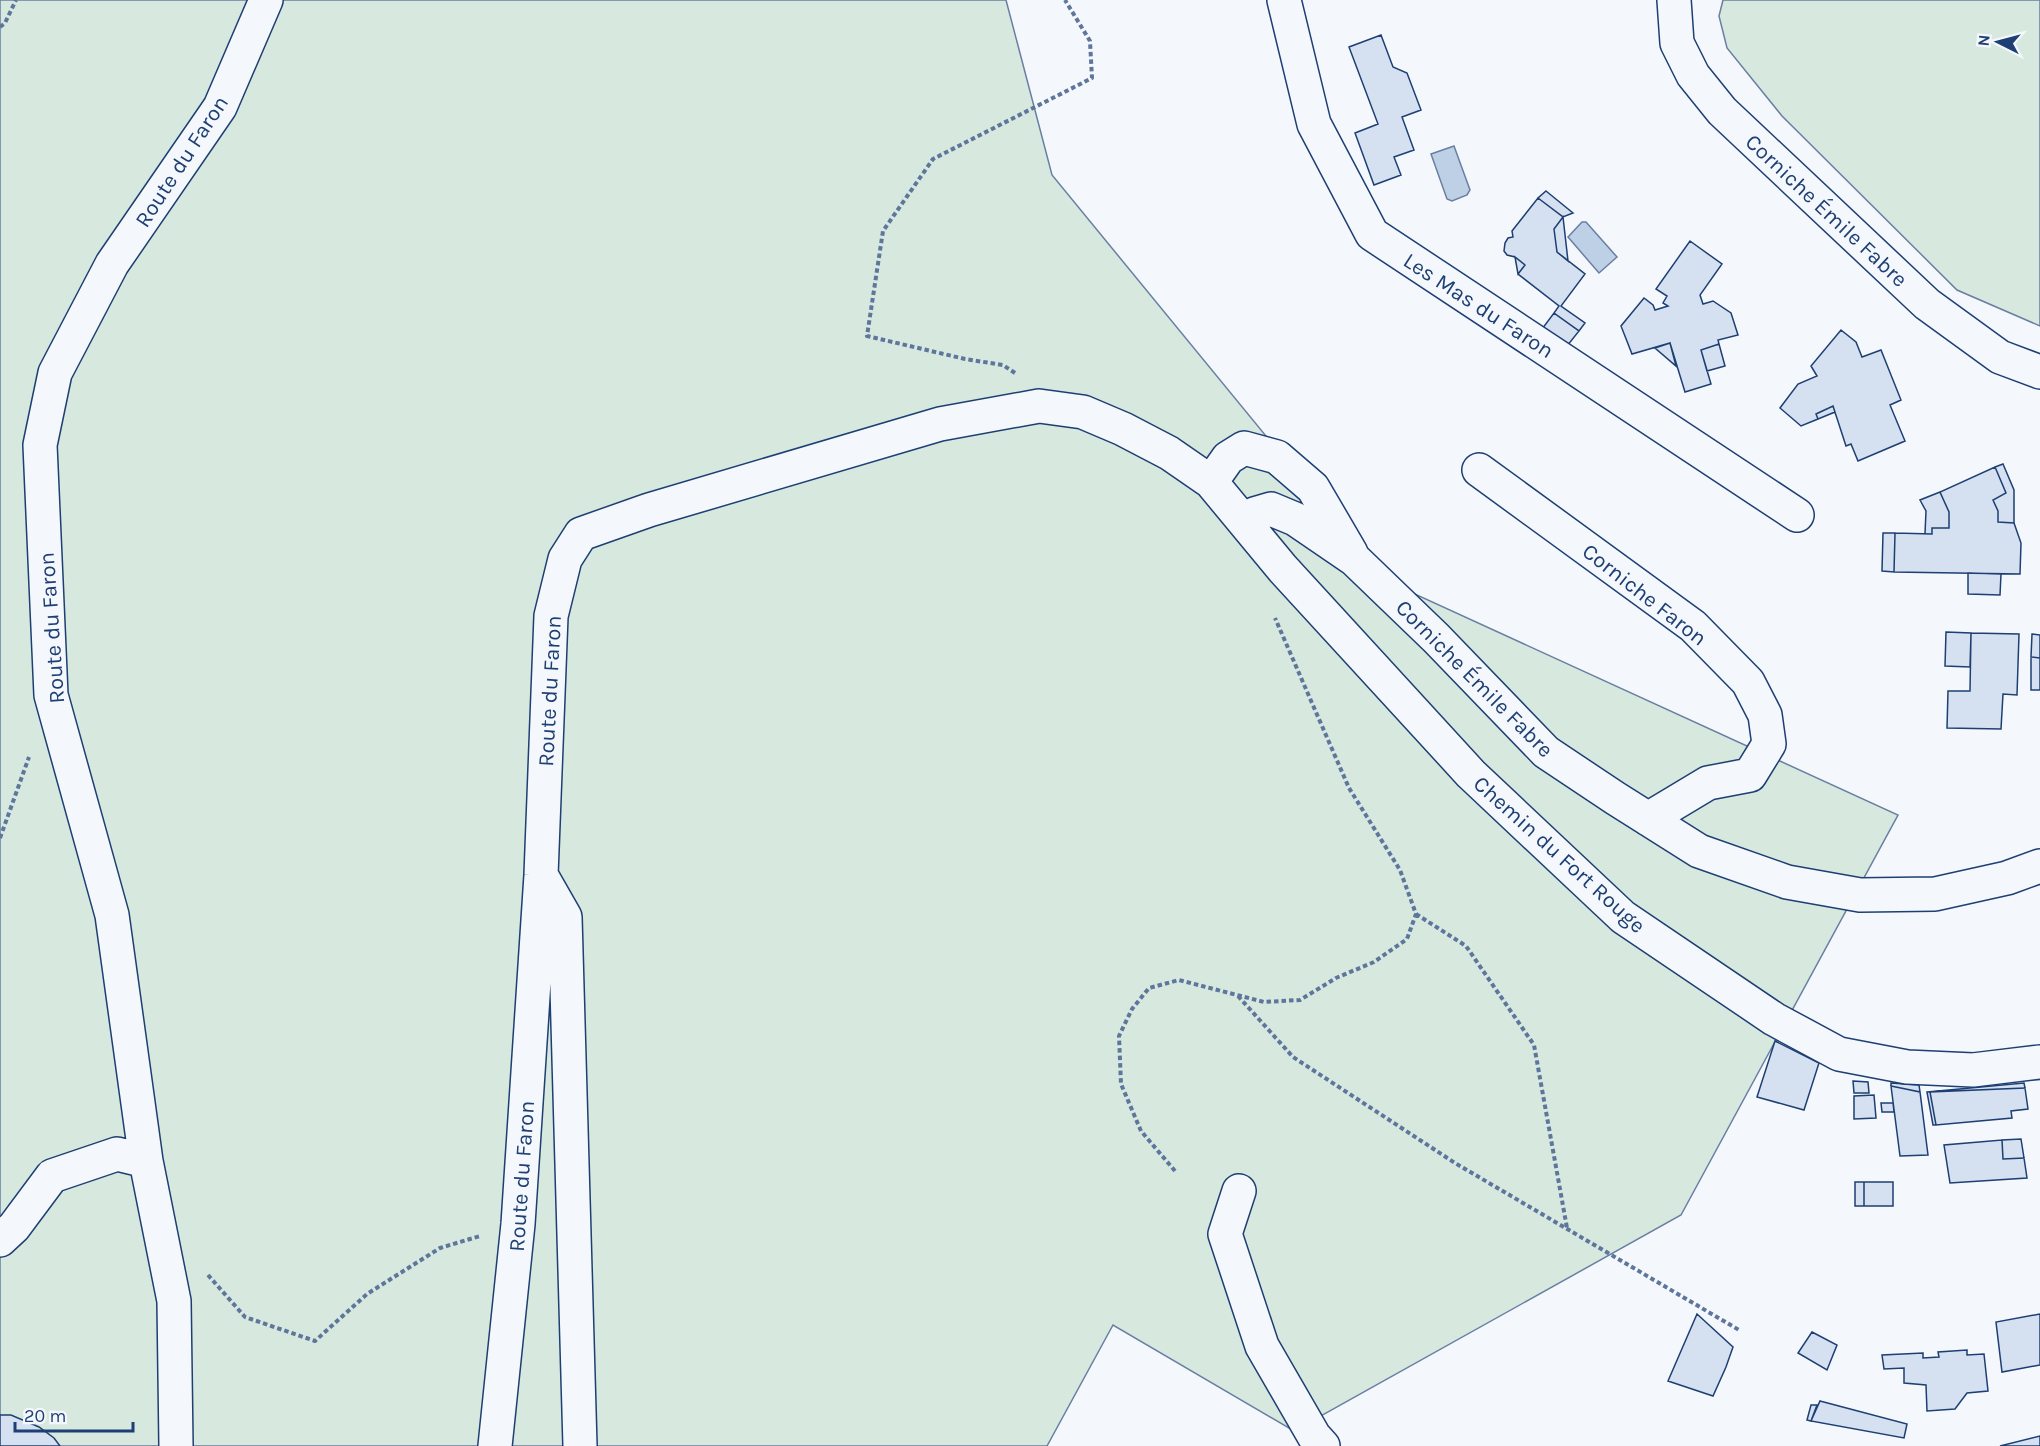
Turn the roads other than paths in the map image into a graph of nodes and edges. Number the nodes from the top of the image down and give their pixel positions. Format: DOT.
graph roads {
  1 [pos="266,0"];
  2 [pos="1284,0"];
  3 [pos="1674,0"];
  4 [pos="2040,372"];
  5 [pos="1479,470"];
  6 [pos="1211,482"];
  7 [pos="1797,515"];
  8 [pos="1245,522"];
  9 [pos="1355,560"];
  10 [pos="1648,819"];
  11 [pos="2040,866"];
  12 [pos="541,875"];
  13 [pos="2040,1062"];
  14 [pos="146,1161"];
  15 [pos="1239,1191"];
  16 [pos="0,1240"];
  17 [pos="176,1446"];
  18 [pos="495,1446"];
  19 [pos="580,1446"];
  20 [pos="1323,1446"];
  1 -- 14 [label="street, Route du Faron"];
  2 -- 7 [label="street, Les Mas du Faron"];
  3 -- 4 [label="street, Corniche Émile Fabre"];
  5 -- 10 [label="street, Corniche Faron"];
  6 -- 8 [label="street, Chemin du Fort Rouge"];
  6 -- 9 [label="street, Corniche Émile Fabre"];
  6 -- 12 [label="street, Route du Faron"];
  8 -- 9 [label="street, Corniche Émile Fabre"];
  8 -- 13 [label="street, Chemin du Fort Rouge"];
  9 -- 10 [label="street, Corniche Émile Fabre"];
  10 -- 11 [label="street, Corniche Émile Fabre"];
  12 -- 18 [label="street, Route du Faron"];
  12 -- 19 [label="street"];
  14 -- 16 [label="street"];
  14 -- 17 [label="street, Route du Faron"];
  15 -- 20 [label="street"];
}
